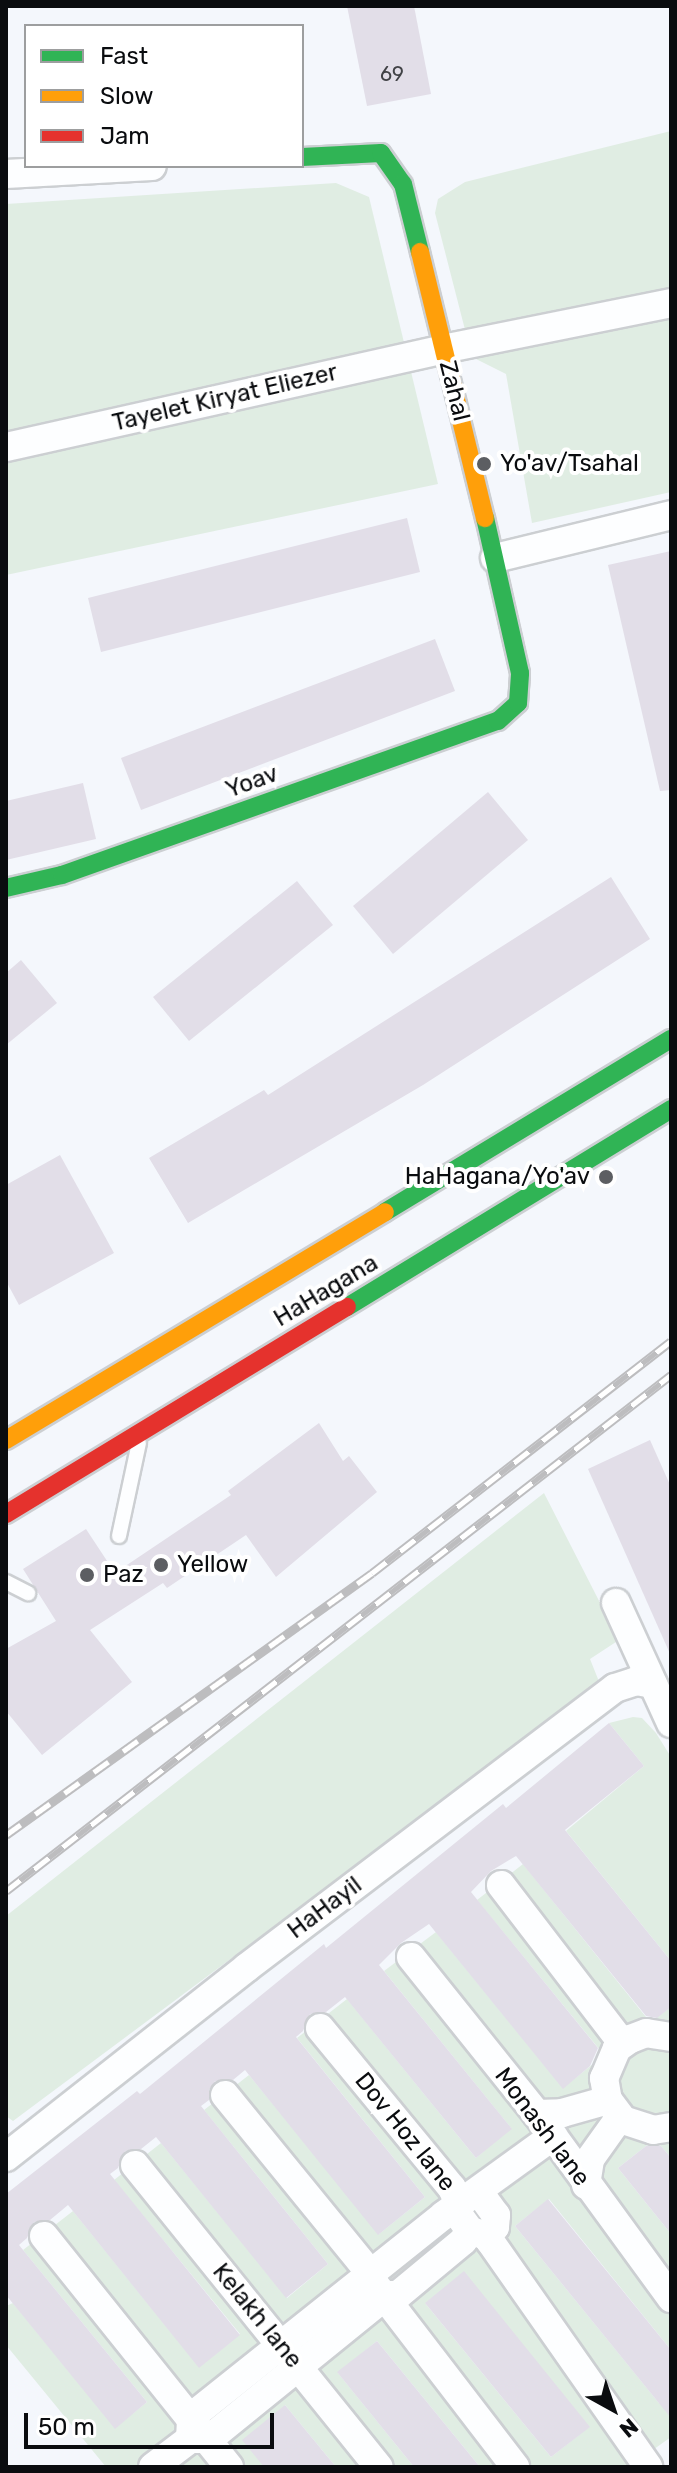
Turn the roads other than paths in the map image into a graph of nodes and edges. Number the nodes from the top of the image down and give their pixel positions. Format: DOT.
graph roads {
  1 [pos="304,157"];
  2 [pos="116,168"];
  3 [pos="6,174"];
  4 [pos="671,303"];
  5 [pos="443,349"];
  6 [pos="6,447"];
  7 [pos="671,515"];
  8 [pos="495,558"];
  9 [pos="511,711"];
  10 [pos="6,888"];
  11 [pos="671,1039"];
  12 [pos="671,1109"];
  13 [pos="141,1432"];
  14 [pos="6,1440"];
  15 [pos="6,1514"];
  16 [pos="119,1536"];
  17 [pos="6,1582"];
  18 [pos="28,1593"];
  19 [pos="616,1603"];
  20 [pos="653,1684"];
  21 [pos="671,1723"];
  22 [pos="501,1885"];
  23 [pos="411,1957"];
  24 [pos="320,2028"];
  25 [pos="671,2037"];
  26 [pos="623,2044"];
  27 [pos="225,2095"];
  28 [pos="614,2108"];
  29 [pos="545,2125"];
  30 [pos="671,2127"];
  31 [pos="6,2157"];
  32 [pos="135,2165"];
  33 [pos="586,2185"];
  34 [pos="479,2192"];
  35 [pos="470,2226"];
  36 [pos="44,2236"];
  37 [pos="374,2276"];
  38 [pos="671,2298"];
  39 [pos="290,2356"];
  40 [pos="197,2431"];
  41 [pos="153,2467"];
  42 [pos="229,2467"];
  43 [pos="379,2467"];
  44 [pos="515,2467"];
  45 [pos="648,2467"];
  1 -- 5 [label="main road, Zahal"];
  2 -- 3 [label="street"];
  4 -- 5 [label="street, Tayelet Kiryat Eliezer"];
  5 -- 6 [label="street, Tayelet Kiryat Eliezer"];
  5 -- 8 [label="main road, Zahal"];
  7 -- 8 [label="street"];
  8 -- 9 [label="main road, Zahal"];
  9 -- 10 [label="main road, Yoav"];
  11 -- 14 [label="main road, HaHagana"];
  12 -- 13 [label="main road, HaHagana"];
  13 -- 15 [label="main road, HaHagana"];
  13 -- 16 [label="lane"];
  17 -- 18 [label="lane"];
  19 -- 20 [label="street"];
  20 -- 21 [label="street"];
  20 -- 31 [label="street, HaHayil"];
  22 -- 26 [label="street"];
  23 -- 29 [label="street, Monash lane"];
  24 -- 35 [label="street, Dov Hoz lane"];
  25 -- 26 [label="street"];
  26 -- 28 [label="street"];
  27 -- 37 [label="street"];
  28 -- 29 [label="street"];
  28 -- 30 [label="street"];
  28 -- 33 [label="street"];
  29 -- 33 [label="street, Monash lane"];
  29 -- 34 [label="street"];
  32 -- 39 [label="street, Kelakh lane"];
  33 -- 38 [label="street, Monash lane"];
  34 -- 35 [label="street"];
  34 -- 35 [label="street"];
  35 -- 37 [label="street"];
  35 -- 45 [label="street, Dov Hoz lane"];
  36 -- 40 [label="street"];
  37 -- 39 [label="street"];
  37 -- 44 [label="street"];
  39 -- 40 [label="street"];
  39 -- 43 [label="street, Kelakh lane"];
  40 -- 41 [label="street"];
  40 -- 42 [label="street"];
}
